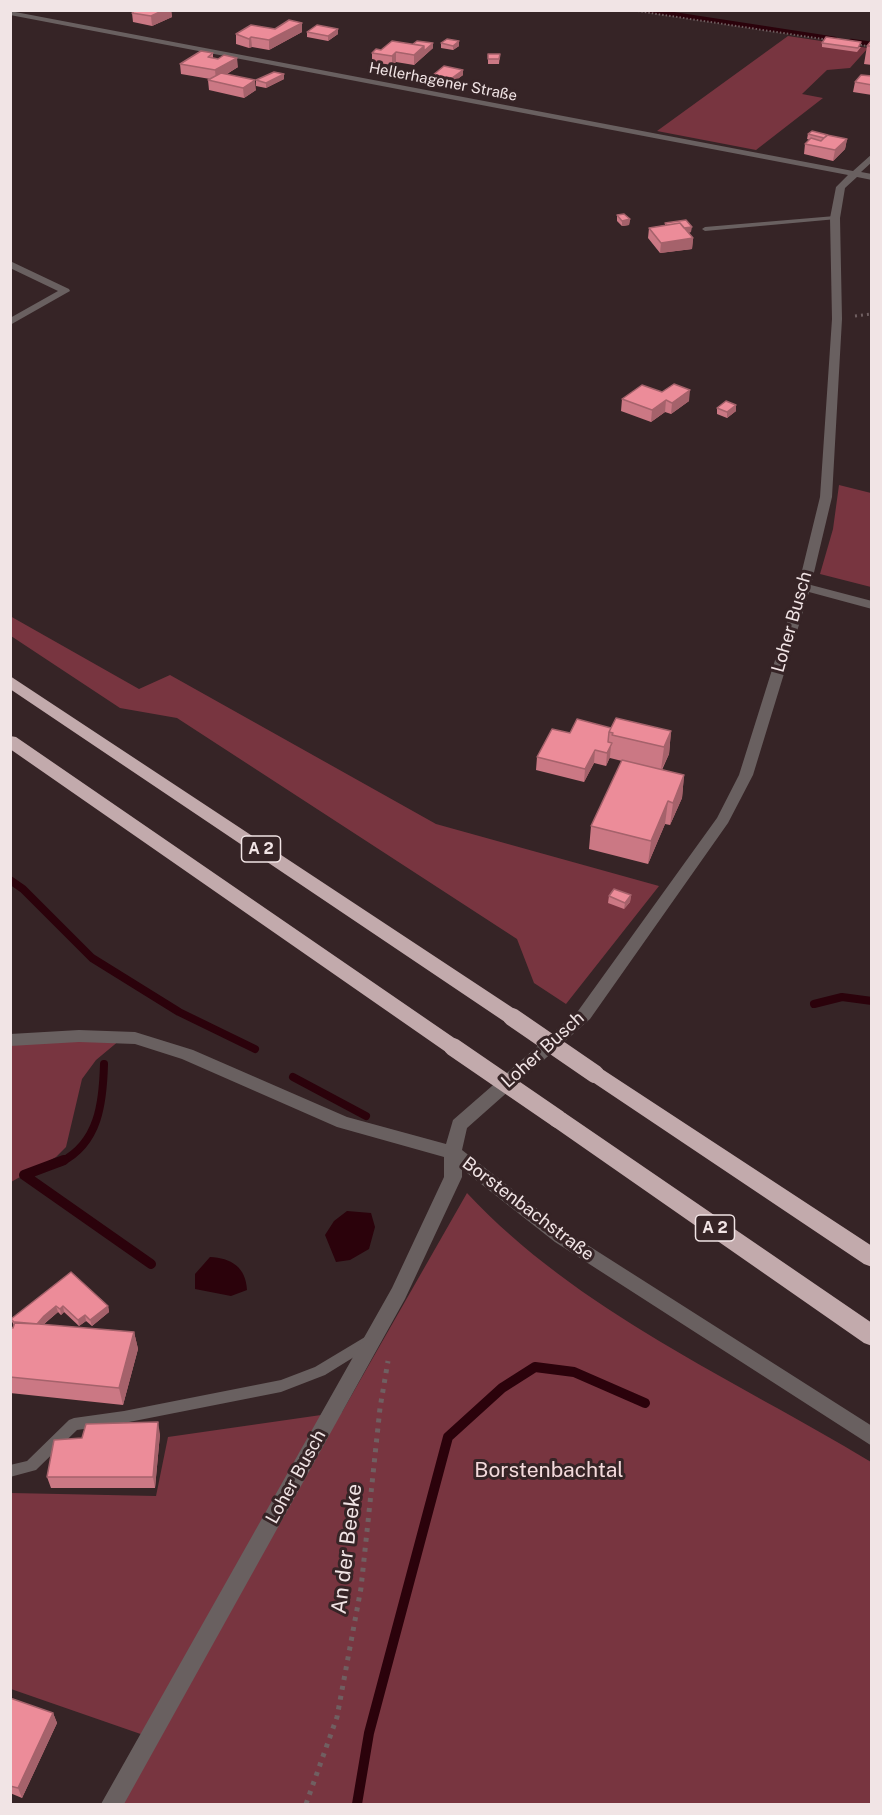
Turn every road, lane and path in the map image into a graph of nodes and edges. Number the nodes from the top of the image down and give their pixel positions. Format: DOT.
graph roads {
  1 [pos="631,10"];
  2 [pos="10,12"];
  3 [pos="837,41"];
  4 [pos="849,43"];
  5 [pos="872,47"];
  6 [pos="872,157"];
  7 [pos="852,174"];
  8 [pos="872,177"];
  9 [pos="835,218"];
  10 [pos="705,229"];
  11 [pos="10,264"];
  12 [pos="10,322"];
  13 [pos="804,587"];
  14 [pos="872,605"];
  15 [pos="10,681"];
  16 [pos="10,741"];
  17 [pos="10,1040"];
  18 [pos="453,1153"];
  19 [pos="872,1258"];
  20 [pos="872,1336"];
  21 [pos="382,1344"];
  22 [pos="872,1437"];
  23 [pos="10,1471"];
  24 [pos="112,1804"];
  25 [pos="306,1804"];
  1 -- 3 [label="path"];
  2 -- 7 [label="street, Hellerhagener Straße"];
  4 -- 5 [label="path"];
  6 -- 7 [label="street, Loher Busch"];
  7 -- 8 [label="street, Hellerhagener Straße"];
  7 -- 9 [label="street, Loher Busch"];
  9 -- 10 [label="lane"];
  9 -- 13 [label="street, Loher Busch"];
  11 -- 12 [label="street"];
  13 -- 14 [label="street"];
  13 -- 18 [label="street, Loher Busch"];
  15 -- 19 [label="highway, A 2, bridge"];
  16 -- 20 [label="highway, A 2, bridge"];
  17 -- 18 [label="street, Borstenbachstraße"];
  18 -- 21 [label="street, Loher Busch"];
  18 -- 22 [label="street, Borstenbachstraße"];
  21 -- 23 [label="lane"];
  21 -- 24 [label="street, Loher Busch"];
  21 -- 25 [label="path, An der Beeke"];
}
